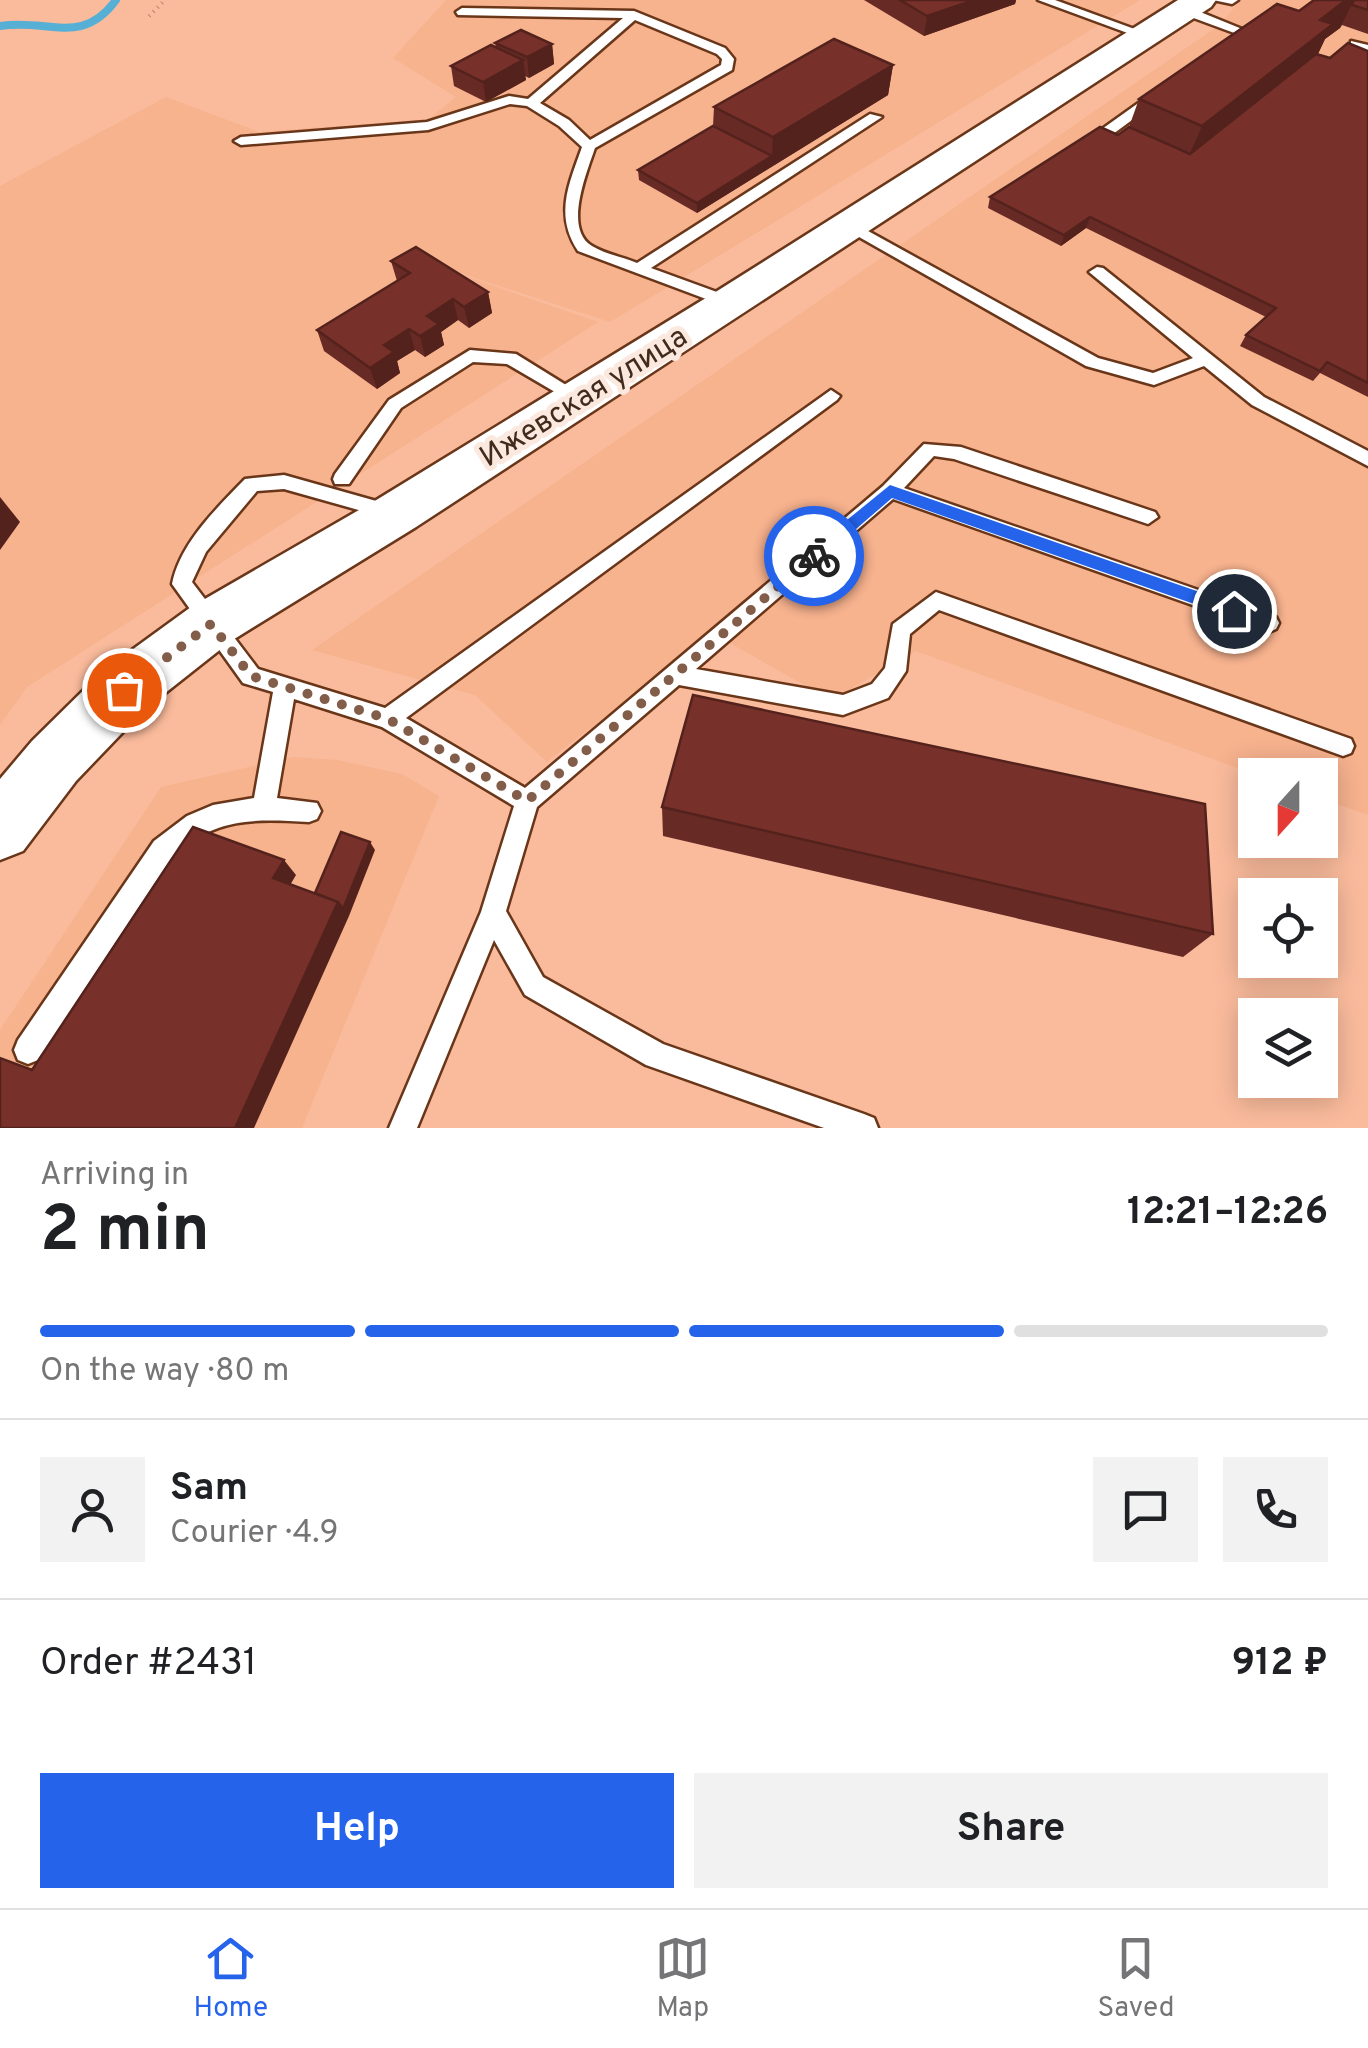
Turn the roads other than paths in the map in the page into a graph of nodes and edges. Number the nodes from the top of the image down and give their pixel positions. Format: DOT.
graph roads {
  1 [pos="1044,0"];
  2 [pos="1232,0"];
  3 [pos="1187,11"];
  4 [pos="462,12"];
  5 [pos="634,16"];
  6 [pos="1222,50"];
  7 [pos="1176,82"];
  8 [pos="531,104"];
  9 [pos="875,117"];
  10 [pos="1100,137"];
  11 [pos="241,141"];
  12 [pos="588,146"];
  13 [pos="850,226"];
  14 [pos="637,270"];
  15 [pos="1097,272"];
  16 [pos="730,303"];
  17 [pos="1206,359"];
  18 [pos="831,396"];
  19 [pos="578,398"];
  20 [pos="1368,459"];
  21 [pos="342,480"];
  22 [pos="890,491"];
  23 [pos="397,513"];
  24 [pos="1148,517"];
  25 [pos="1269,623"];
  26 [pos="211,624"];
  27 [pos="676,675"];
  28 [pos="285,687"];
  29 [pos="388,719"];
  30 [pos="1343,746"];
  31 [pos="527,801"];
  32 [pos="264,808"];
  33 [pos="309,812"];
  34 [pos="0,830"];
  35 [pos="493,913"];
  36 [pos="28,1050"];
  37 [pos="404,1128"];
  38 [pos="864,1128"];
  1 -- 3 [label="lane"];
  2 -- 3 [label="lane"];
  3 -- 6 [label="lane"];
  3 -- 13 [label="street, Ижевская улица"];
  4 -- 5 [label="lane"];
  5 -- 8 [label="lane"];
  5 -- 12 [label="lane"];
  7 -- 10 [label="lane"];
  8 -- 11 [label="lane"];
  8 -- 12 [label="lane"];
  9 -- 14 [label="lane"];
  12 -- 14 [label="lane"];
  13 -- 16 [label="street, Ижевская улица"];
  13 -- 17 [label="lane"];
  14 -- 16 [label="lane"];
  15 -- 17 [label="lane"];
  16 -- 19 [label="street, Ижевская улица"];
  17 -- 20 [label="lane"];
  18 -- 29 [label="lane"];
  19 -- 21 [label="lane"];
  19 -- 23 [label="street, Ижевская улица"];
  22 -- 24 [label="lane"];
  22 -- 25 [label="lane"];
  22 -- 27 [label="lane"];
  23 -- 26 [label="street, Ижевская улица"];
  23 -- 26 [label="lane"];
  26 -- 28 [label="lane"];
  26 -- 34 [label="street, Ижевская улица"];
  27 -- 30 [label="lane"];
  27 -- 31 [label="lane"];
  28 -- 29 [label="lane"];
  28 -- 32 [label="lane"];
  29 -- 31 [label="lane"];
  31 -- 35 [label="lane"];
  32 -- 33 [label="lane"];
  32 -- 36 [label="lane"];
  35 -- 37 [label="lane"];
  35 -- 38 [label="lane"];
}
